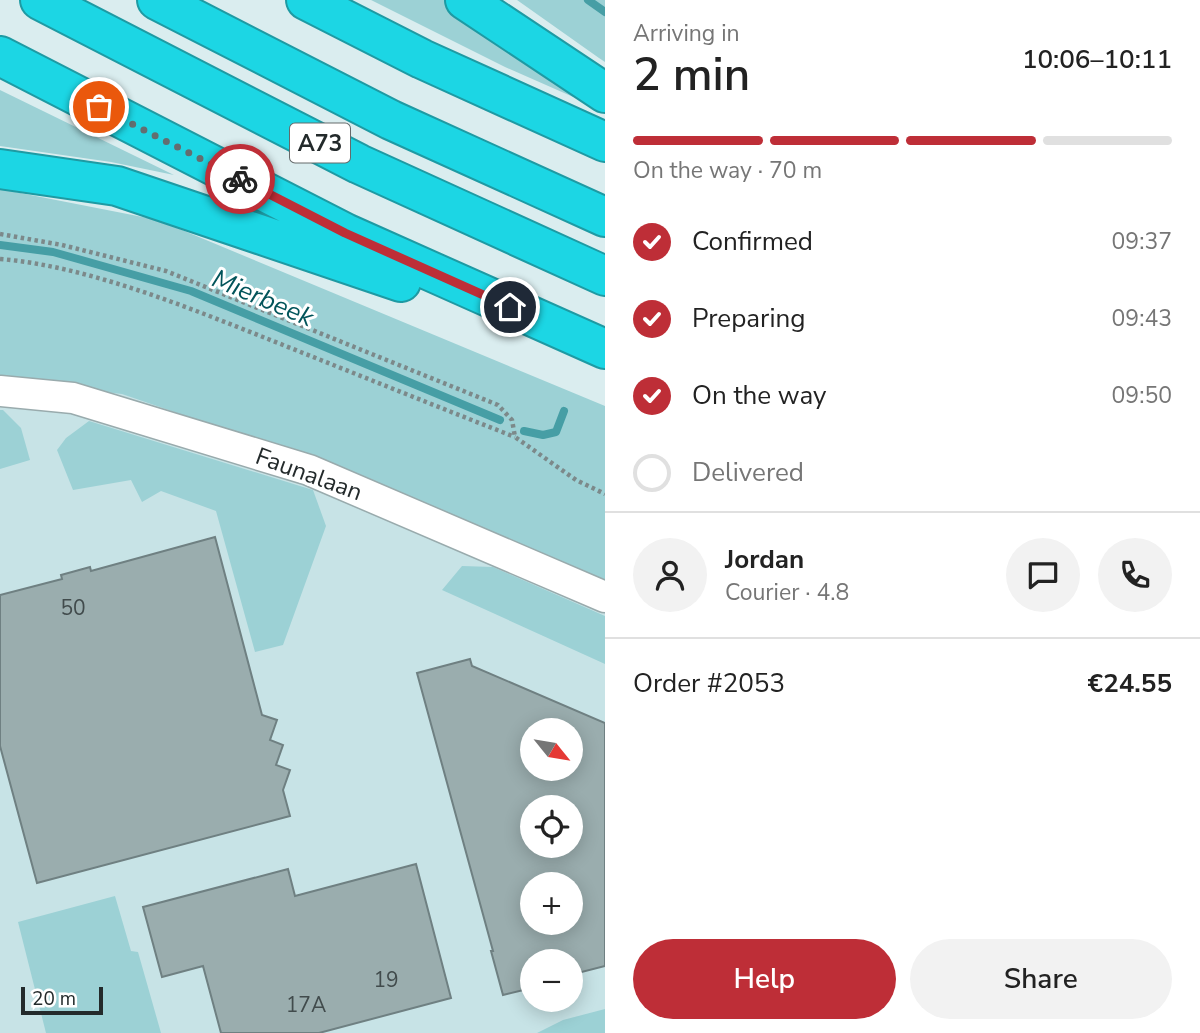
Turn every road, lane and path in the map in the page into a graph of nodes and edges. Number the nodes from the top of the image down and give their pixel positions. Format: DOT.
graph roads {
  1 [pos="40,0"];
  2 [pos="158,0"];
  3 [pos="306,0"];
  4 [pos="466,0"];
  5 [pos="0,56"];
  6 [pos="605,93"];
  7 [pos="605,142"];
  8 [pos="0,169"];
  9 [pos="605,217"];
  10 [pos="0,234"];
  11 [pos="0,259"];
  12 [pos="605,276"];
  13 [pos="605,349"];
  14 [pos="605,357"];
  15 [pos="0,391"];
  16 [pos="515,437"];
  17 [pos="605,494"];
  18 [pos="605,597"];
  1 -- 12 [label="highway, A73"];
  2 -- 9 [label="highway, A73"];
  3 -- 7 [label="highway"];
  4 -- 6 [label="highway"];
  5 -- 13 [label="highway"];
  8 -- 14 [label="highway"];
  10 -- 16 [label="path"];
  11 -- 16 [label="path"];
  15 -- 18 [label="street, Faunalaan"];
  16 -- 17 [label="path"];
}
